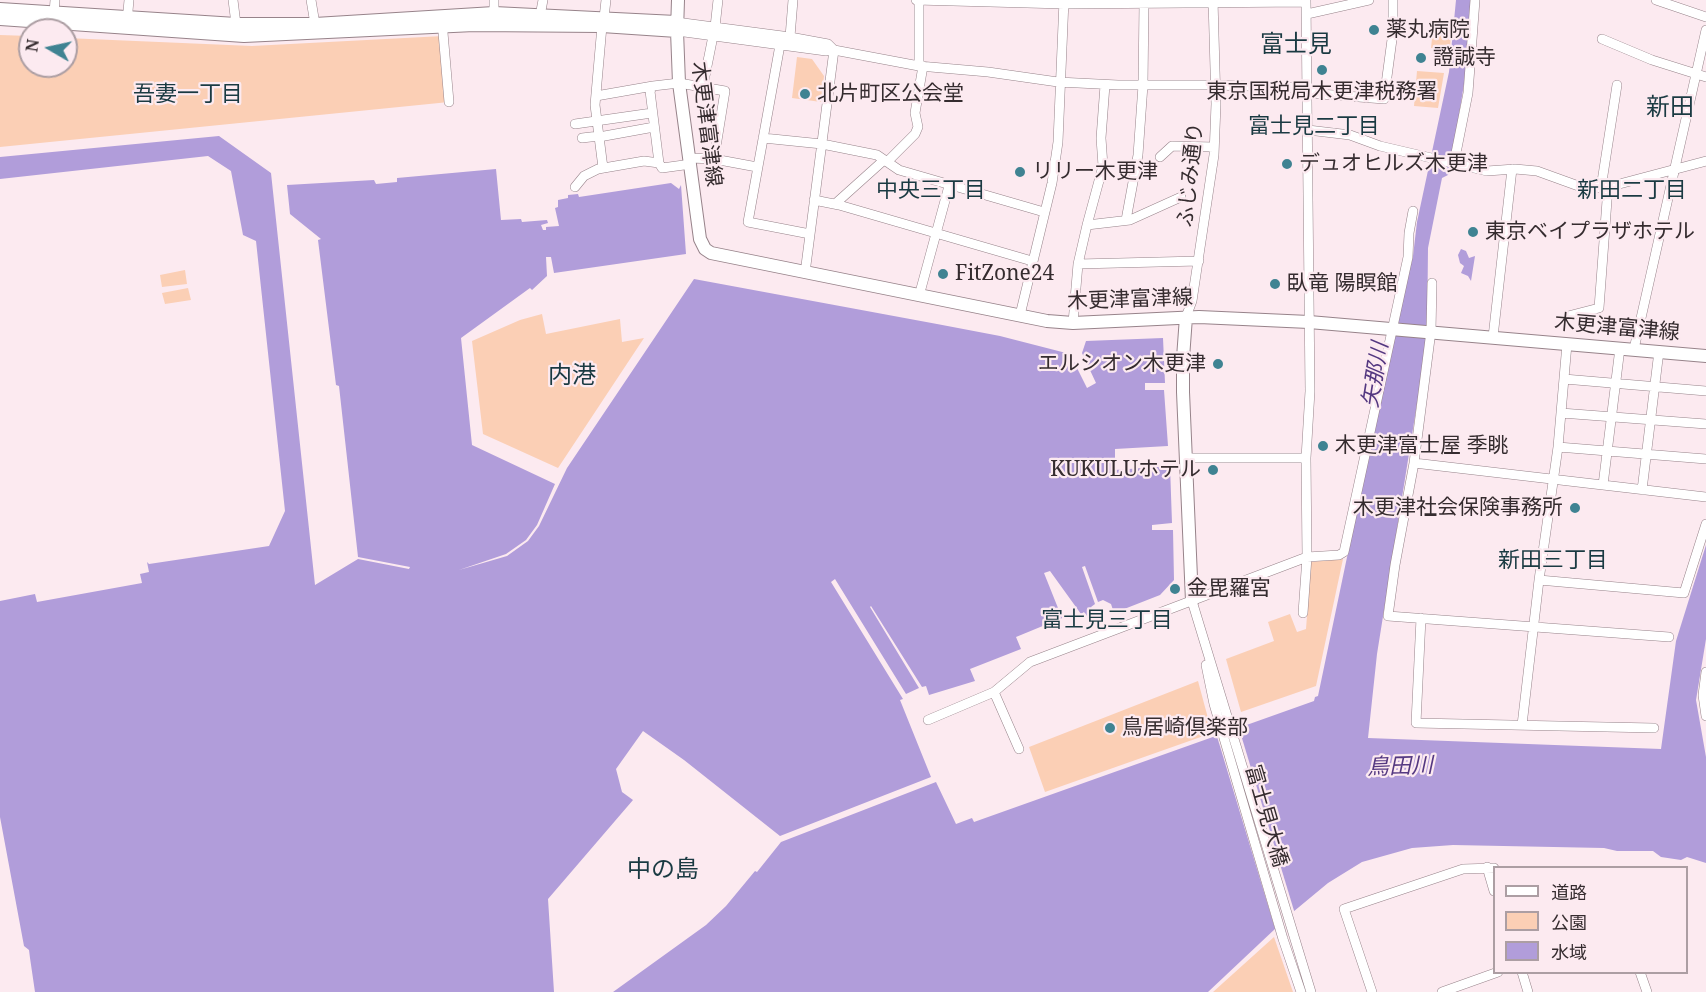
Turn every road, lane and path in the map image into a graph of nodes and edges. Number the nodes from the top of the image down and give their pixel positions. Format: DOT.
graph roads {
  1 [pos="55,0"];
  2 [pos="129,0"];
  3 [pos="233,0"];
  4 [pos="311,0"];
  5 [pos="494,0"];
  6 [pos="543,0"];
  7 [pos="606,0"];
  8 [pos="678,0"];
  9 [pos="718,0"];
  10 [pos="793,0"];
  11 [pos="918,0"];
  12 [pos="1369,0"];
  13 [pos="1393,0"];
  14 [pos="1475,0"];
  15 [pos="1656,0"];
  16 [pos="1213,1"];
  17 [pos="1306,1"];
  18 [pos="1064,2"];
  19 [pos="1144,3"];
  20 [pos="0,9"];
  21 [pos="54,13"];
  22 [pos="494,14"];
  23 [pos="1307,14"];
  24 [pos="540,16"];
  25 [pos="1706,17"];
  26 [pos="0,19"];
  27 [pos="442,22"];
  28 [pos="603,22"];
  29 [pos="127,23"];
  30 [pos="236,24"];
  31 [pos="315,24"];
  32 [pos="676,26"];
  33 [pos="1706,30"];
  34 [pos="714,31"];
  35 [pos="790,37"];
  36 [pos="1602,39"];
  37 [pos="780,45"];
  38 [pos="834,50"];
  39 [pos="921,66"];
  40 [pos="1701,75"];
  41 [pos="1061,82"];
  42 [pos="679,83"];
  43 [pos="1105,85"];
  44 [pos="1143,85"];
  45 [pos="1215,85"];
  46 [pos="1617,85"];
  47 [pos="653,86"];
  48 [pos="703,86"];
  49 [pos="1308,91"];
  50 [pos="596,96"];
  51 [pos="449,102"];
  52 [pos="652,113"];
  53 [pos="597,122"];
  54 [pos="576,124"];
  55 [pos="654,127"];
  56 [pos="1308,130"];
  57 [pos="599,136"];
  58 [pos="582,138"];
  59 [pos="763,138"];
  60 [pos="822,144"];
  61 [pos="1215,147"];
  62 [pos="1160,158"];
  63 [pos="714,159"];
  64 [pos="691,161"];
  65 [pos="886,161"];
  66 [pos="1706,161"];
  67 [pos="658,163"];
  68 [pos="1453,163"];
  69 [pos="757,166"];
  70 [pos="603,168"];
  71 [pos="1512,169"];
  72 [pos="1675,169"];
  73 [pos="949,186"];
  74 [pos="575,187"];
  75 [pos="1604,188"];
  76 [pos="1181,197"];
  77 [pos="814,200"];
  78 [pos="835,204"];
  79 [pos="1413,211"];
  80 [pos="1044,212"];
  81 [pos="1126,220"];
  82 [pos="1087,225"];
  83 [pos="810,234"];
  84 [pos="935,234"];
  85 [pos="1032,261"];
  86 [pos="1199,261"];
  87 [pos="1078,264"];
  88 [pos="805,273"];
  89 [pos="1432,283"];
  90 [pos="919,296"];
  91 [pos="1020,315"];
  92 [pos="1568,316"];
  93 [pos="1186,317"];
  94 [pos="1073,322"];
  95 [pos="1309,322"];
  96 [pos="1391,329"];
  97 [pos="1431,332"];
  98 [pos="1493,337"];
  99 [pos="1567,344"];
  100 [pos="1620,348"];
  101 [pos="1634,349"];
  102 [pos="1659,351"];
  103 [pos="1706,356"];
  104 [pos="1564,379"];
  105 [pos="1614,383"];
  106 [pos="1655,387"];
  107 [pos="1706,391"];
  108 [pos="1561,413"];
  109 [pos="1611,417"];
  110 [pos="1651,420"];
  111 [pos="1706,424"];
  112 [pos="1558,447"];
  113 [pos="1607,451"];
  114 [pos="1646,454"];
  115 [pos="1186,458"];
  116 [pos="1306,458"];
  117 [pos="1706,459"];
  118 [pos="1414,463"];
  119 [pos="1553,479"];
  120 [pos="1603,485"];
  121 [pos="1642,490"];
  122 [pos="1706,497"];
  123 [pos="1706,524"];
  124 [pos="1307,558"];
  125 [pos="1539,580"];
  126 [pos="1192,601"];
  127 [pos="1303,612"];
  128 [pos="1421,618"];
  129 [pos="1533,627"];
  130 [pos="1669,637"];
  131 [pos="1706,672"];
  132 [pos="994,692"];
  133 [pos="1706,716"];
  134 [pos="928,720"];
  135 [pos="1522,725"];
  136 [pos="1654,728"];
  137 [pos="1019,749"];
  138 [pos="1490,868"];
  139 [pos="1493,885"];
  140 [pos="1288,938"];
  141 [pos="1493,974"];
  142 [pos="1523,974"];
  143 [pos="1641,974"];
  144 [pos="1301,992"];
  145 [pos="1311,992"];
  146 [pos="1372,992"];
  147 [pos="1442,992"];
  148 [pos="1528,992"];
  149 [pos="1647,992"];
  1 -- 21 [label="street"];
  2 -- 29 [label="street"];
  3 -- 30 [label="street"];
  4 -- 31 [label="street"];
  5 -- 22 [label="street"];
  6 -- 24 [label="street"];
  7 -- 28 [label="street"];
  8 -- 32 [label="main road, 木更津富津線"];
  9 -- 34 [label="street"];
  10 -- 35 [label="street"];
  11 -- 18 [label="street"];
  11 -- 39 [label="street"];
  12 -- 23 [label="street"];
  13 -- 49 [label="street"];
  14 -- 68 [label="street"];
  15 -- 25 [label="street"];
  16 -- 17 [label="street"];
  16 -- 19 [label="street"];
  16 -- 45 [label="street, ふじみ通り"];
  17 -- 23 [label="street"];
  18 -- 19 [label="street"];
  18 -- 41 [label="street"];
  19 -- 44 [label="street"];
  20 -- 21 [label="main road"];
  21 -- 29 [label="main road"];
  22 -- 24 [label="main road"];
  22 -- 27 [label="main road"];
  23 -- 49 [label="street"];
  24 -- 28 [label="main road"];
  26 -- 29 [label="main road"];
  27 -- 28 [label="main road"];
  27 -- 29 [label="main road"];
  27 -- 31 [label="main road"];
  27 -- 51 [label="street"];
  28 -- 32 [label="main road"];
  28 -- 50 [label="street"];
  29 -- 30 [label="main road"];
  30 -- 31 [label="main road"];
  32 -- 34 [label="street"];
  32 -- 42 [label="main road, 木更津富津線"];
  33 -- 40 [label="street"];
  34 -- 35 [label="street"];
  34 -- 37 [label="street"];
  34 -- 48 [label="street"];
  35 -- 38 [label="street"];
  36 -- 40 [label="street"];
  37 -- 38 [label="street"];
  37 -- 59 [label="street"];
  38 -- 39 [label="street"];
  38 -- 60 [label="street"];
  39 -- 41 [label="street"];
  39 -- 65 [label="street"];
  40 -- 72 [label="street"];
  41 -- 43 [label="street"];
  41 -- 80 [label="street"];
  42 -- 47 [label="street"];
  42 -- 48 [label="street"];
  42 -- 64 [label="main road, 木更津富津線"];
  43 -- 44 [label="street"];
  43 -- 82 [label="street"];
  44 -- 45 [label="street"];
  44 -- 81 [label="street"];
  45 -- 49 [label="street"];
  45 -- 61 [label="street, ふじみ通り"];
  46 -- 75 [label="street"];
  47 -- 50 [label="street"];
  47 -- 52 [label="street"];
  48 -- 63 [label="street"];
  49 -- 56 [label="street"];
  50 -- 53 [label="street"];
  52 -- 53 [label="street"];
  52 -- 55 [label="street"];
  53 -- 54 [label="street"];
  53 -- 57 [label="street"];
  55 -- 57 [label="street"];
  55 -- 67 [label="street"];
  56 -- 68 [label="street"];
  56 -- 95 [label="street"];
  57 -- 58 [label="street"];
  57 -- 70 [label="street"];
  59 -- 60 [label="street"];
  59 -- 69 [label="street"];
  60 -- 65 [label="street"];
  60 -- 77 [label="street"];
  61 -- 62 [label="street"];
  61 -- 86 [label="street, ふじみ通り"];
  63 -- 64 [label="street"];
  63 -- 69 [label="street"];
  64 -- 67 [label="street"];
  64 -- 88 [label="main road, 木更津富津線"];
  65 -- 73 [label="street"];
  65 -- 78 [label="street"];
  66 -- 72 [label="street"];
  67 -- 70 [label="street"];
  68 -- 71 [label="street"];
  69 -- 83 [label="street"];
  70 -- 74 [label="street"];
  71 -- 75 [label="street"];
  71 -- 98 [label="street"];
  72 -- 75 [label="street"];
  72 -- 101 [label="street"];
  73 -- 80 [label="street"];
  73 -- 84 [label="street"];
  75 -- 92 [label="street"];
  76 -- 81 [label="street"];
  77 -- 78 [label="street"];
  77 -- 83 [label="street"];
  78 -- 84 [label="street"];
  79 -- 96 [label="street"];
  80 -- 85 [label="street"];
  81 -- 82 [label="street"];
  82 -- 87 [label="street"];
  83 -- 88 [label="street"];
  84 -- 85 [label="street"];
  84 -- 90 [label="street"];
  85 -- 91 [label="street"];
  86 -- 87 [label="street"];
  86 -- 93 [label="street, ふじみ通り"];
  87 -- 94 [label="street"];
  88 -- 90 [label="main road, 木更津富津線"];
  89 -- 97 [label="street"];
  90 -- 91 [label="main road, 木更津富津線"];
  91 -- 94 [label="main road, 木更津富津線"];
  93 -- 94 [label="main road, 木更津富津線"];
  93 -- 95 [label="main road, 木更津富津線"];
  93 -- 115 [label="main road"];
  95 -- 96 [label="main road, 木更津富津線"];
  95 -- 116 [label="street"];
  96 -- 97 [label="main road, 木更津富津線"];
  96 -- 124 [label="street"];
  97 -- 98 [label="main road, 木更津富津線"];
  97 -- 118 [label="street"];
  98 -- 99 [label="main road, 木更津富津線"];
  99 -- 100 [label="main road, 木更津富津線"];
  99 -- 104 [label="street"];
  100 -- 101 [label="main road, 木更津富津線"];
  100 -- 105 [label="street"];
  101 -- 102 [label="main road, 木更津富津線"];
  102 -- 103 [label="main road, 木更津富津線"];
  102 -- 106 [label="street"];
  104 -- 105 [label="street"];
  104 -- 108 [label="street"];
  105 -- 106 [label="street"];
  105 -- 109 [label="street"];
  106 -- 107 [label="street"];
  106 -- 110 [label="street"];
  108 -- 109 [label="street"];
  108 -- 112 [label="street"];
  109 -- 110 [label="street"];
  109 -- 113 [label="street"];
  110 -- 111 [label="street"];
  110 -- 114 [label="street"];
  112 -- 113 [label="street"];
  112 -- 119 [label="street"];
  113 -- 114 [label="street"];
  113 -- 120 [label="street"];
  114 -- 117 [label="street"];
  114 -- 121 [label="street"];
  115 -- 116 [label="street"];
  115 -- 126 [label="main road"];
  116 -- 124 [label="street"];
  118 -- 119 [label="street"];
  118 -- 128 [label="street"];
  119 -- 120 [label="street"];
  119 -- 125 [label="street"];
  120 -- 121 [label="street"];
  121 -- 122 [label="street"];
  123 -- 125 [label="street"];
  124 -- 126 [label="street"];
  124 -- 127 [label="street"];
  125 -- 129 [label="street"];
  126 -- 132 [label="street"];
  126 -- 140 [label="street, 富士見大橋"];
  128 -- 129 [label="street"];
  128 -- 135 [label="street"];
  129 -- 130 [label="street"];
  129 -- 135 [label="street"];
  131 -- 133 [label="street"];
  132 -- 134 [label="street"];
  132 -- 137 [label="street"];
  135 -- 136 [label="street"];
  138 -- 139 [label="street"];
  138 -- 146 [label="street"];
  140 -- 144 [label="street"];
  140 -- 145 [label="street"];
  141 -- 147 [label="street"];
  142 -- 148 [label="street"];
  143 -- 149 [label="street"];
}
